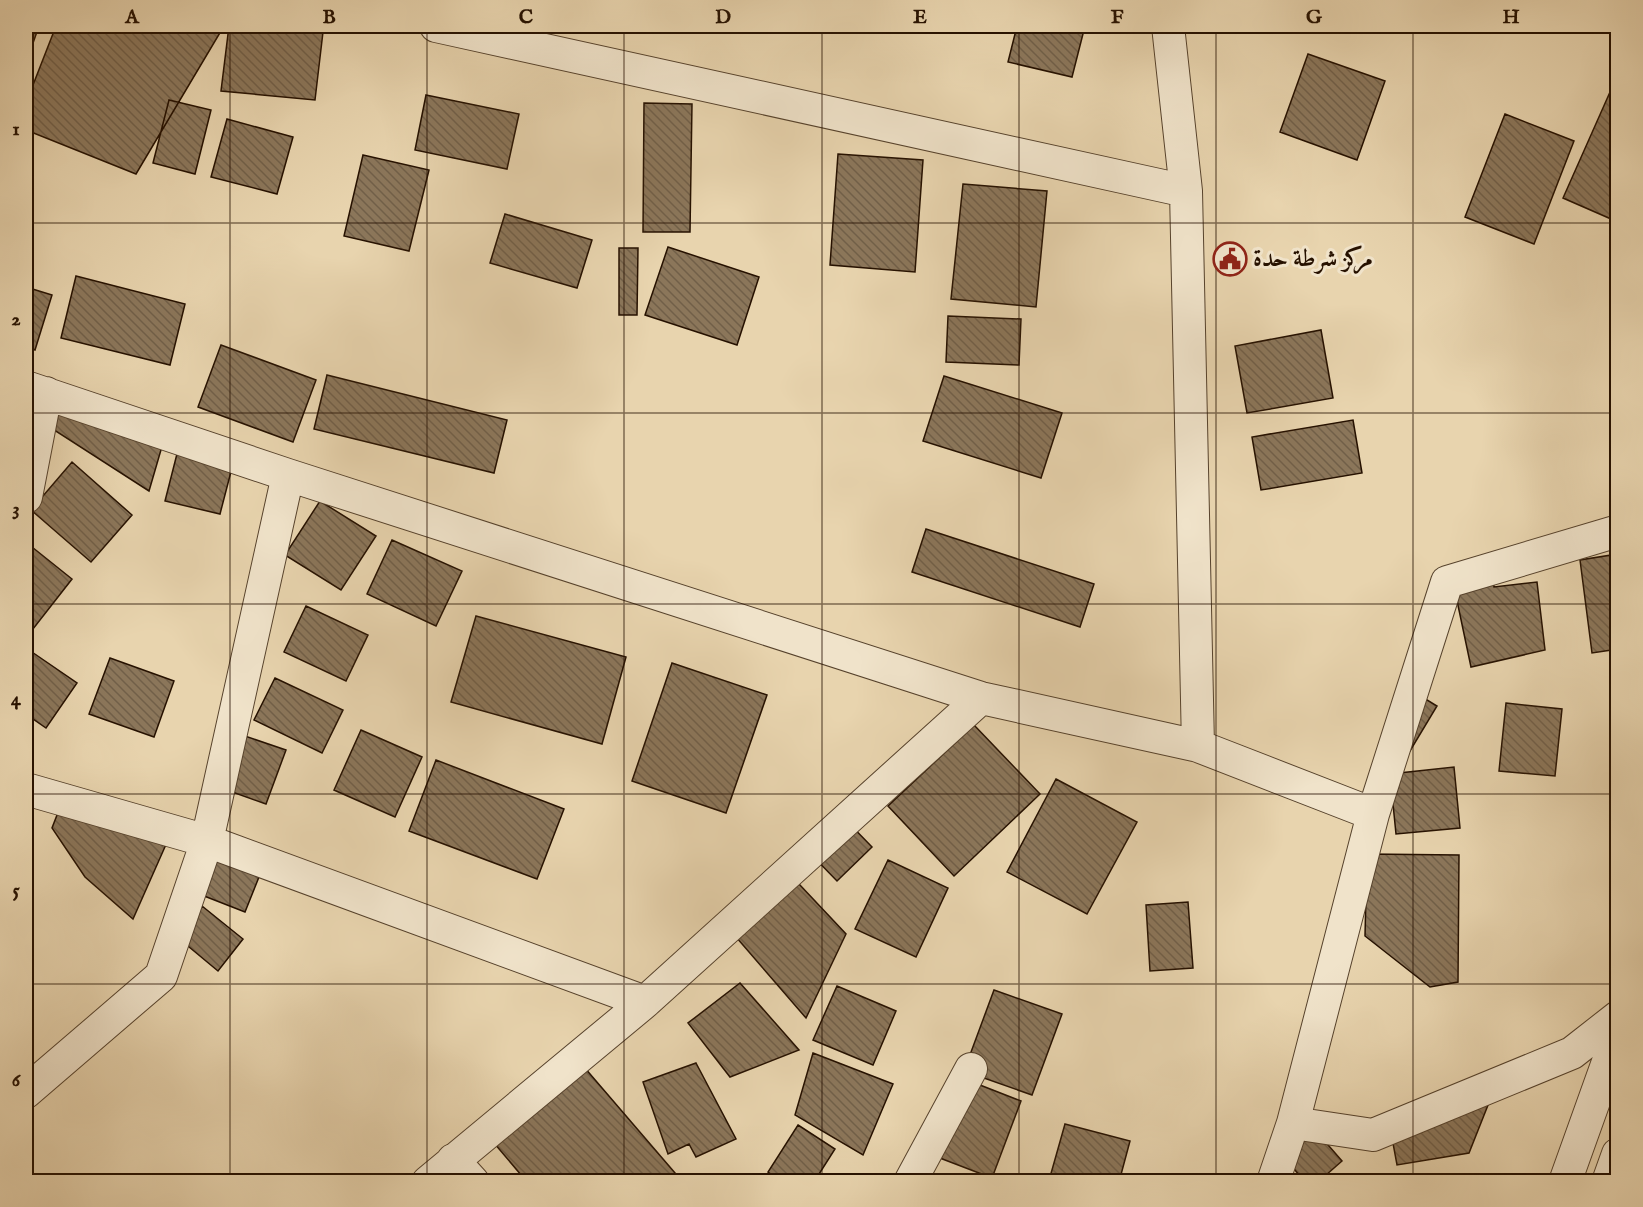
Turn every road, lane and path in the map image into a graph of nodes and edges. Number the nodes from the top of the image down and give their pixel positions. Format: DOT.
graph roads {
  1 [pos="436,26"];
  2 [pos="1168,26"];
  3 [pos="1186,191"];
  4 [pos="36,390"];
  5 [pos="288,475"];
  6 [pos="26,497"];
  7 [pos="1617,531"];
  8 [pos="981,698"];
  9 [pos="1198,746"];
  10 [pos="26,789"];
  11 [pos="1373,814"];
  12 [pos="207,841"];
  13 [pos="645,1002"];
  14 [pos="1617,1017"];
  15 [pos="1617,1034"];
  16 [pos="971,1070"];
  17 [pos="26,1092"];
  18 [pos="1293,1124"];
  19 [pos="1617,1154"];
  20 [pos="463,1171"];
  21 [pos="428,1182"];
  22 [pos="910,1182"];
  23 [pos="1273,1182"];
  24 [pos="1565,1182"];
  25 [pos="1608,1182"];
  1 -- 3 [label="street"];
  2 -- 3 [label="street"];
  3 -- 9 [label="street"];
  4 -- 5 [label="street"];
  4 -- 6 [label="street"];
  5 -- 8 [label="street"];
  5 -- 12 [label="street"];
  7 -- 11 [label="street"];
  8 -- 9 [label="street"];
  8 -- 13 [label="street"];
  9 -- 11 [label="street"];
  10 -- 12 [label="street"];
  11 -- 18 [label="street"];
  12 -- 13 [label="street"];
  12 -- 17 [label="street"];
  13 -- 20 [label="street"];
  14 -- 18 [label="street"];
  15 -- 24 [label="street"];
  16 -- 22 [label="street"];
  18 -- 23 [label="street"];
  19 -- 25 [label="street"];
  20 -- 21 [label="street"];
}
